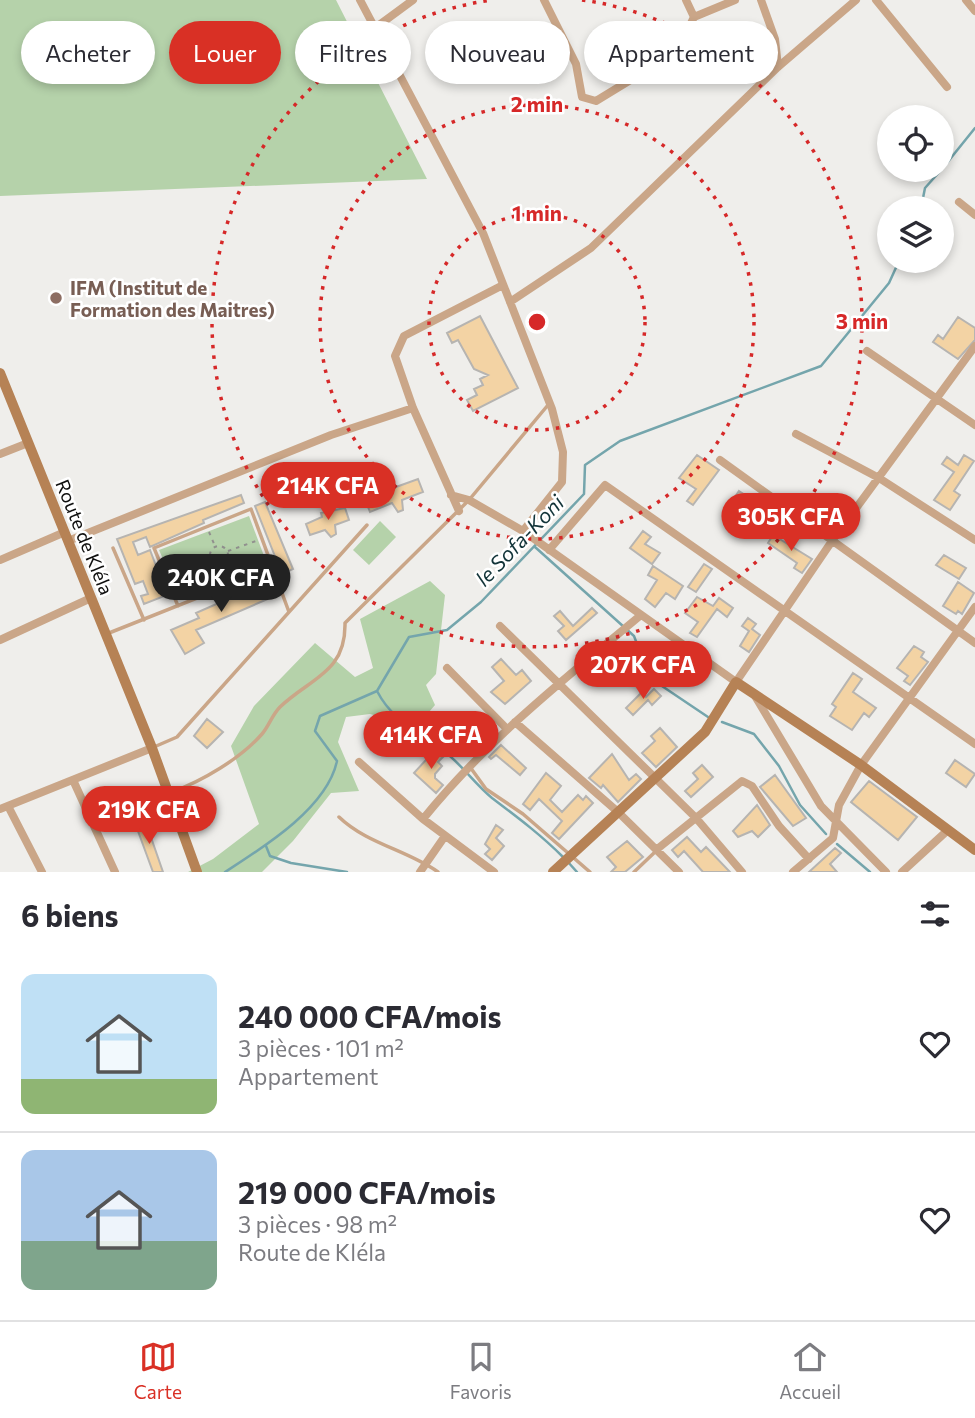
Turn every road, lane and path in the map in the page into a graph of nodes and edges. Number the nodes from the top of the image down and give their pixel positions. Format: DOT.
graph roads {
  1 [pos="360,0"];
  2 [pos="413,0"];
  3 [pos="544,0"];
  4 [pos="686,0"];
  5 [pos="735,0"];
  6 [pos="761,0"];
  7 [pos="856,0"];
  8 [pos="876,0"];
  9 [pos="966,0"];
  10 [pos="975,12"];
  11 [pos="694,17"];
  12 [pos="371,21"];
  13 [pos="384,21"];
  14 [pos="769,21"];
  15 [pos="778,67"];
  16 [pos="405,84"];
  17 [pos="760,84"];
  18 [pos="947,87"];
  19 [pos="959,202"];
  20 [pos="975,215"];
  21 [pos="503,285"];
  22 [pos="510,302"];
  23 [pos="975,346"];
  24 [pos="867,351"];
  25 [pos="0,373"];
  26 [pos="936,397"];
  27 [pos="550,403"];
  28 [pos="413,408"];
  29 [pos="975,425"];
  30 [pos="796,434"];
  31 [pos="28,443"];
  32 [pos="0,454"];
  33 [pos="720,460"];
  34 [pos="879,478"];
  35 [pos="452,495"];
  36 [pos="470,500"];
  37 [pos="458,511"];
  38 [pos="367,526"];
  39 [pos="207,527"];
  40 [pos="523,531"];
  41 [pos="66,537"];
  42 [pos="262,539"];
  43 [pos="975,540"];
  44 [pos="831,541"];
  45 [pos="215,547"];
  46 [pos="113,548"];
  47 [pos="549,550"];
  48 [pos="228,551"];
  49 [pos="228,557"];
  50 [pos="211,558"];
  51 [pos="0,560"];
  52 [pos="214,562"];
  53 [pos="223,564"];
  54 [pos="273,568"];
  55 [pos="166,576"];
  56 [pos="232,585"];
  57 [pos="91,598"];
  58 [pos="178,606"];
  59 [pos="975,607"];
  60 [pos="785,609"];
  61 [pos="289,612"];
  62 [pos="641,615"];
  63 [pos="144,620"];
  64 [pos="500,626"];
  65 [pos="958,632"];
  66 [pos="107,634"];
  67 [pos="0,640"];
  68 [pos="975,643"];
  69 [pos="447,668"];
  70 [pos="736,682"];
  71 [pos="556,685"];
  72 [pos="754,694"];
  73 [pos="911,697"];
  74 [pos="515,722"];
  75 [pos="506,728"];
  76 [pos="975,744"];
  77 [pos="152,748"];
  78 [pos="359,762"];
  79 [pos="861,765"];
  80 [pos="465,769"];
  81 [pos="656,779"];
  82 [pos="73,780"];
  83 [pos="169,793"];
  84 [pos="4,808"];
  85 [pos="618,812"];
  86 [pos="339,817"];
  87 [pos="696,818"];
  88 [pos="423,819"];
  89 [pos="838,822"];
  90 [pos="948,830"];
  91 [pos="445,836"];
  92 [pos="656,850"];
  93 [pos="975,850"];
  94 [pos="563,862"];
  95 [pos="426,864"];
  96 [pos="806,866"];
  97 [pos="42,872"];
  98 [pos="115,872"];
  99 [pos="197,872"];
  100 [pos="420,872"];
  101 [pos="438,872"];
  102 [pos="494,872"];
  103 [pos="590,872"];
  104 [pos="634,872"];
  105 [pos="679,872"];
  106 [pos="741,872"];
  107 [pos="793,872"];
  108 [pos="886,872"];
  109 [pos="902,872"];
  1 -- 12 [label="street"];
  2 -- 13 [label="street"];
  3 -- 11 [label="street"];
  4 -- 11 [label="street"];
  5 -- 11 [label="street"];
  6 -- 14 [label="street"];
  7 -- 15 [label="street"];
  8 -- 18 [label="street"];
  9 -- 10 [label="street"];
  16 -- 21 [label="street"];
  17 -- 22 [label="street"];
  19 -- 20 [label="street"];
  21 -- 22 [label="street"];
  21 -- 28 [label="street"];
  22 -- 27 [label="street"];
  23 -- 26 [label="street"];
  24 -- 26 [label="street"];
  25 -- 31 [label="street, Route de Kléla"];
  26 -- 29 [label="street"];
  26 -- 34 [label="street"];
  27 -- 36 [label="lane"];
  27 -- 40 [label="street"];
  28 -- 35 [label="street"];
  28 -- 41 [label="street"];
  30 -- 34 [label="street"];
  31 -- 32 [label="street"];
  31 -- 41 [label="street, Route de Kléla"];
  33 -- 44 [label="street"];
  34 -- 43 [label="street"];
  34 -- 44 [label="street"];
  35 -- 36 [label="street"];
  35 -- 37 [label="street"];
  36 -- 37 [label="lane"];
  36 -- 40 [label="street"];
  37 -- 83 [label="lane"];
  38 -- 61 [label="lane"];
  39 -- 42 [label="lane"];
  39 -- 45 [label="path"];
  39 -- 55 [label="lane"];
  40 -- 47 [label="street"];
  41 -- 51 [label="street"];
  41 -- 57 [label="street, Route de Kléla"];
  42 -- 48 [label="path"];
  42 -- 54 [label="lane"];
  44 -- 60 [label="street"];
  44 -- 65 [label="street"];
  45 -- 48 [label="path"];
  45 -- 50 [label="path"];
  46 -- 63 [label="lane"];
  47 -- 60 [label="street"];
  47 -- 62 [label="street"];
  48 -- 49 [label="path"];
  49 -- 53 [label="path"];
  49 -- 54 [label="path"];
  50 -- 52 [label="path"];
  50 -- 55 [label="path"];
  52 -- 53 [label="path"];
  52 -- 58 [label="path"];
  53 -- 56 [label="path"];
  54 -- 56 [label="lane"];
  54 -- 61 [label="lane"];
  55 -- 58 [label="lane"];
  56 -- 58 [label="lane"];
  57 -- 66 [label="street, Route de Kléla"];
  57 -- 67 [label="street"];
  58 -- 63 [label="lane"];
  59 -- 65 [label="street"];
  60 -- 70 [label="street"];
  60 -- 73 [label="street"];
  61 -- 77 [label="lane"];
  62 -- 70 [label="street"];
  62 -- 71 [label="street"];
  63 -- 66 [label="lane"];
  64 -- 71 [label="street"];
  65 -- 68 [label="street"];
  65 -- 73 [label="street"];
  66 -- 77 [label="street, Route de Kléla"];
  69 -- 75 [label="street"];
  70 -- 72 [label="street"];
  70 -- 81 [label="street"];
  71 -- 74 [label="street"];
  71 -- 81 [label="street"];
  72 -- 79 [label="street"];
  72 -- 89 [label="street"];
  73 -- 76 [label="street"];
  73 -- 79 [label="street"];
  74 -- 75 [label="street"];
  74 -- 85 [label="street"];
  75 -- 80 [label="street"];
  77 -- 82 [label="street"];
  77 -- 83 [label="street, Route de Kléla"];
  78 -- 88 [label="street"];
  79 -- 89 [label="street"];
  79 -- 90 [label="street"];
  80 -- 88 [label="street"];
  80 -- 94 [label="lane"];
  81 -- 85 [label="street"];
  81 -- 87 [label="street"];
  82 -- 84 [label="street"];
  82 -- 98 [label="street"];
  83 -- 99 [label="street, Route de Kléla"];
  84 -- 97 [label="street"];
  85 -- 92 [label="street"];
  85 -- 94 [label="street"];
  86 -- 95 [label="lane"];
  87 -- 92 [label="street"];
  87 -- 96 [label="street"];
  87 -- 106 [label="street"];
  88 -- 91 [label="street"];
  89 -- 96 [label="street"];
  89 -- 108 [label="street"];
  90 -- 93 [label="street"];
  90 -- 109 [label="street"];
  91 -- 95 [label="street"];
  91 -- 102 [label="street"];
  92 -- 104 [label="lane"];
  92 -- 105 [label="street"];
  94 -- 103 [label="lane"];
  95 -- 100 [label="street"];
  95 -- 101 [label="lane"];
  96 -- 107 [label="street"];
}
